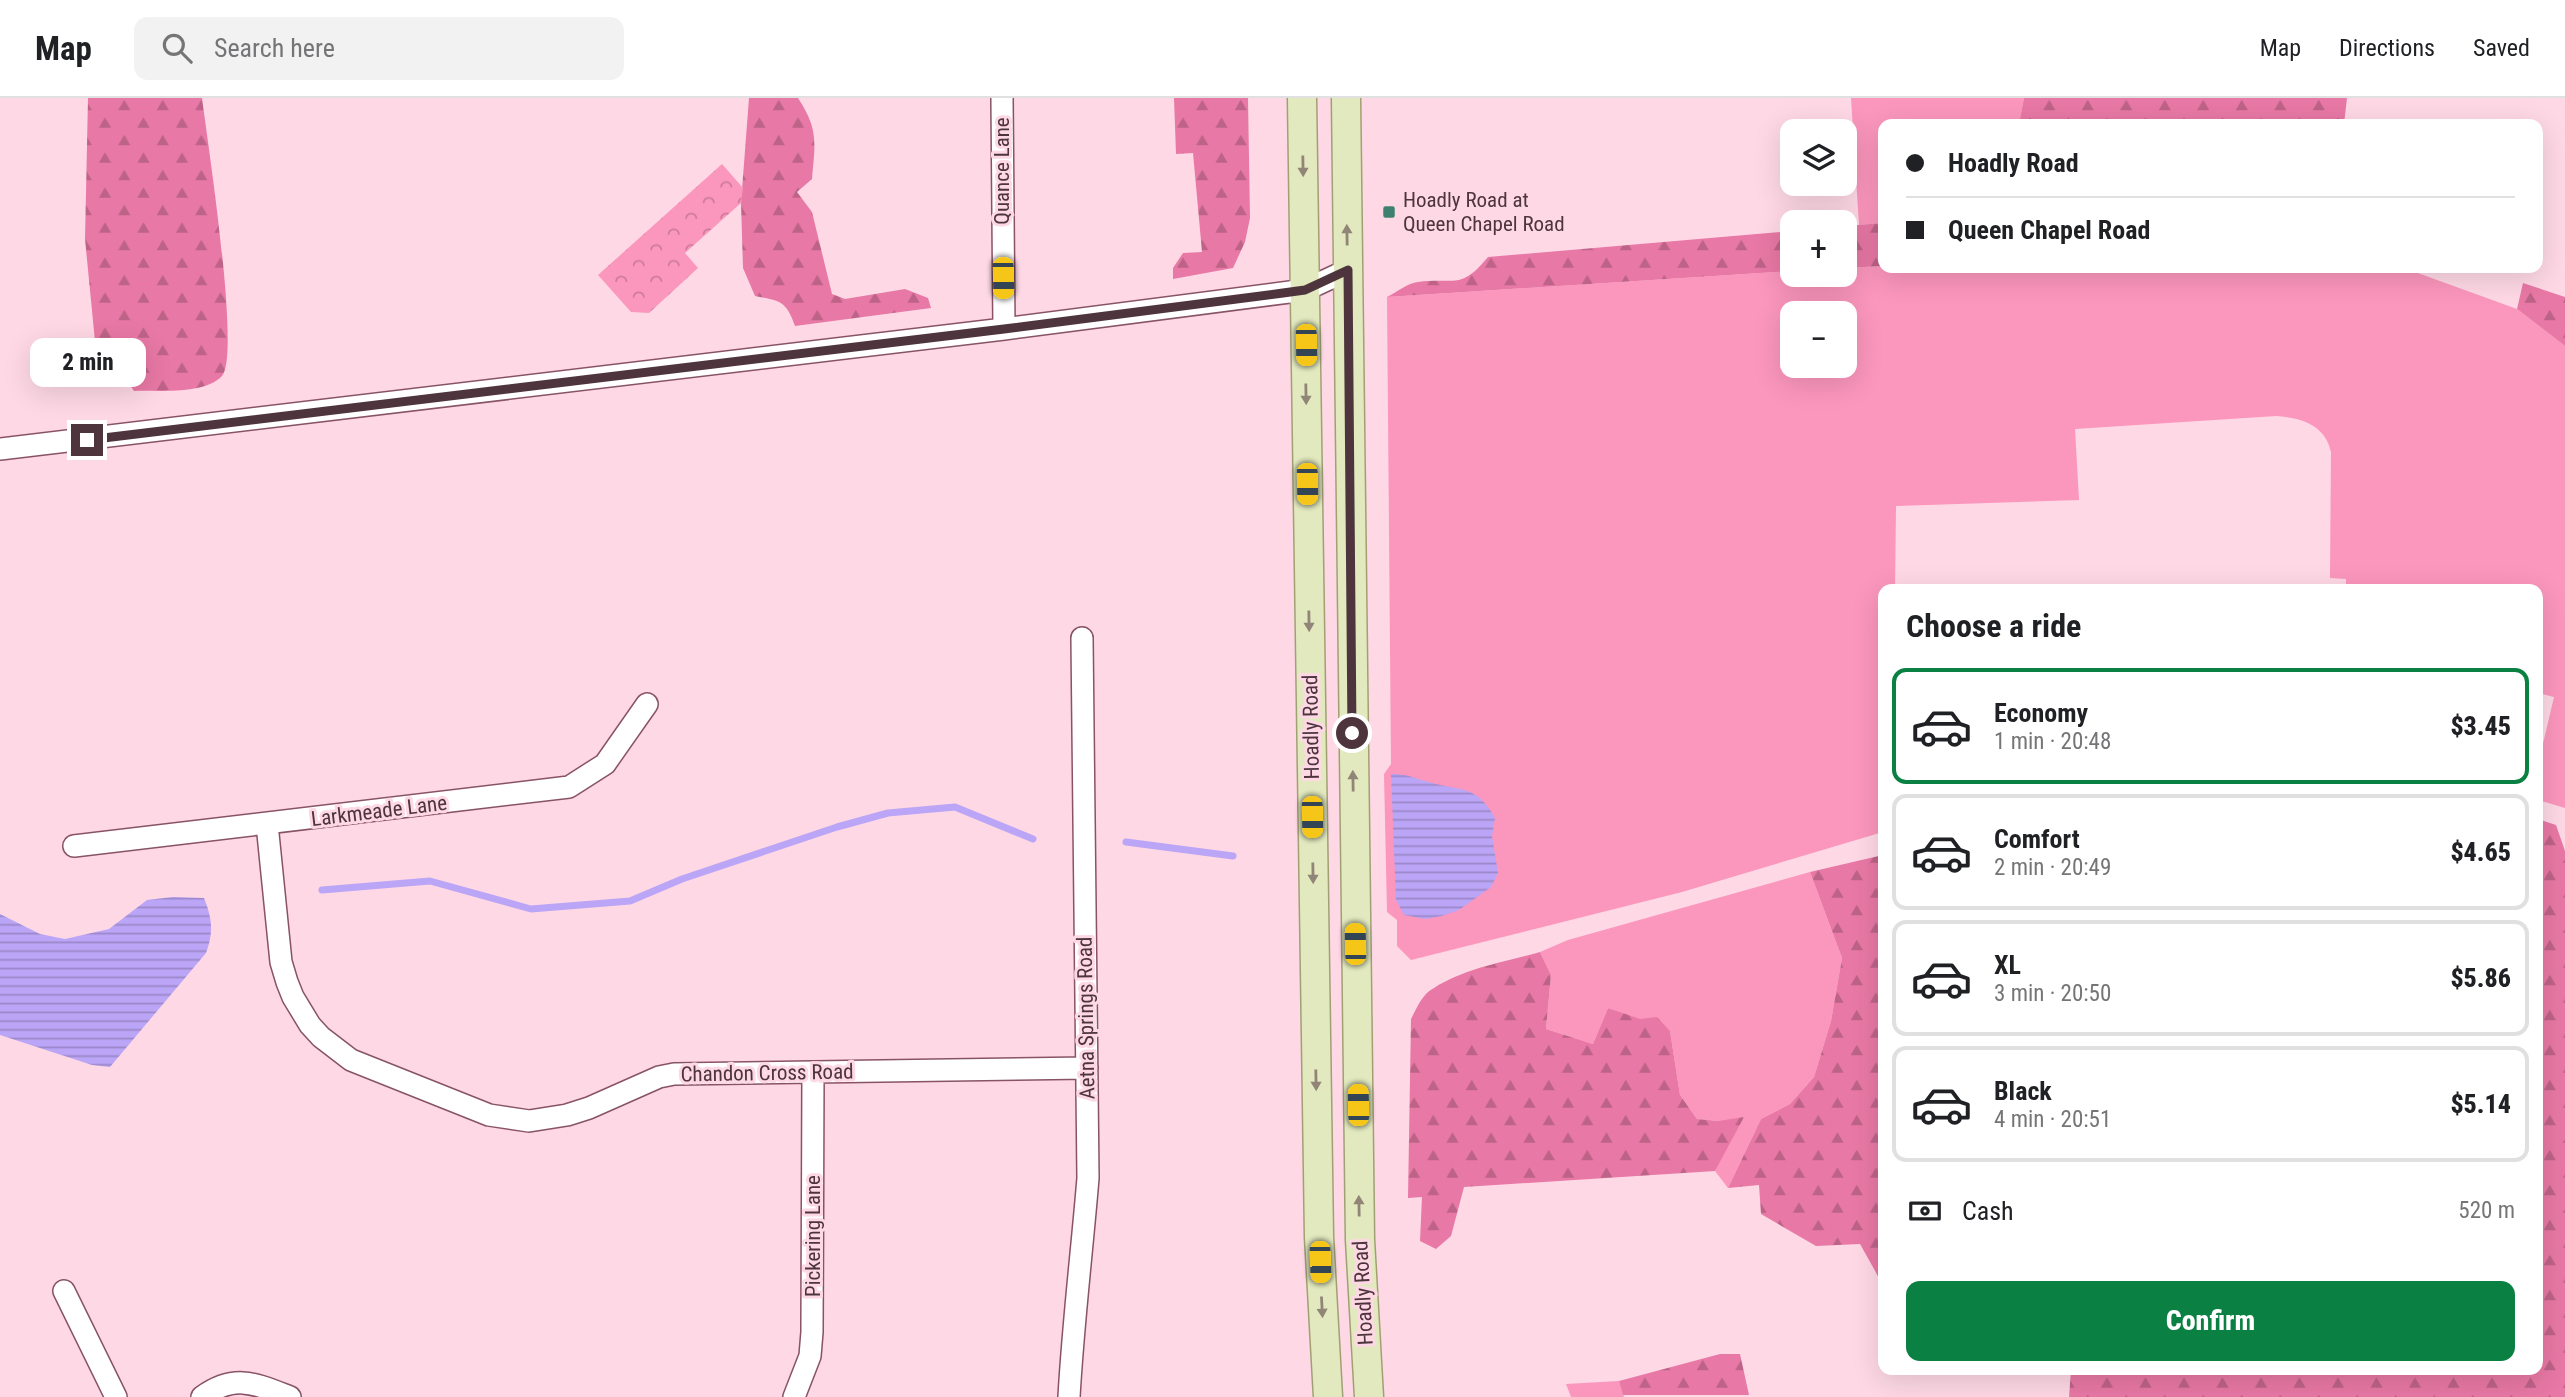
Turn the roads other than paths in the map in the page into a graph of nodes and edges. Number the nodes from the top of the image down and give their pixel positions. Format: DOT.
graph roads {
  1 [pos="1002,98"];
  2 [pos="1302,98"];
  3 [pos="1346,98"];
  4 [pos="1348,270"];
  5 [pos="1305,290"];
  6 [pos="1004,329"];
  7 [pos="0,449"];
  8 [pos="1082,638"];
  9 [pos="647,704"];
  10 [pos="267,824"];
  11 [pos="74,846"];
  12 [pos="1087,1068"];
  13 [pos="813,1072"];
  14 [pos="64,1291"];
  15 [pos="116,1397"];
  16 [pos="202,1397"];
  17 [pos="290,1397"];
  18 [pos="794,1397"];
  19 [pos="1069,1397"];
  20 [pos="1328,1397"];
  21 [pos="1369,1397"];
  1 -- 6 [label="street, Quance Lane"];
  2 -- 5 [label="main road, Hoadly Road, one-way"];
  4 -- 3 [label="main road, Hoadly Road, one-way"];
  4 -- 5 [label="street"];
  21 -- 4 [label="main road, Hoadly Road, one-way"];
  5 -- 6 [label="street"];
  5 -- 20 [label="main road, Hoadly Road, one-way"];
  6 -- 7 [label="street"];
  8 -- 12 [label="street, Aetna Springs Road"];
  9 -- 10 [label="street, Larkmeade Lane"];
  10 -- 11 [label="street, Larkmeade Lane"];
  10 -- 13 [label="street, Chandon Cross Road"];
  12 -- 13 [label="street, Chandon Cross Road"];
  12 -- 19 [label="street, Aetna Springs Road"];
  13 -- 18 [label="street, Pickering Lane"];
  14 -- 15 [label="street"];
  16 -- 17 [label="street"];
}
